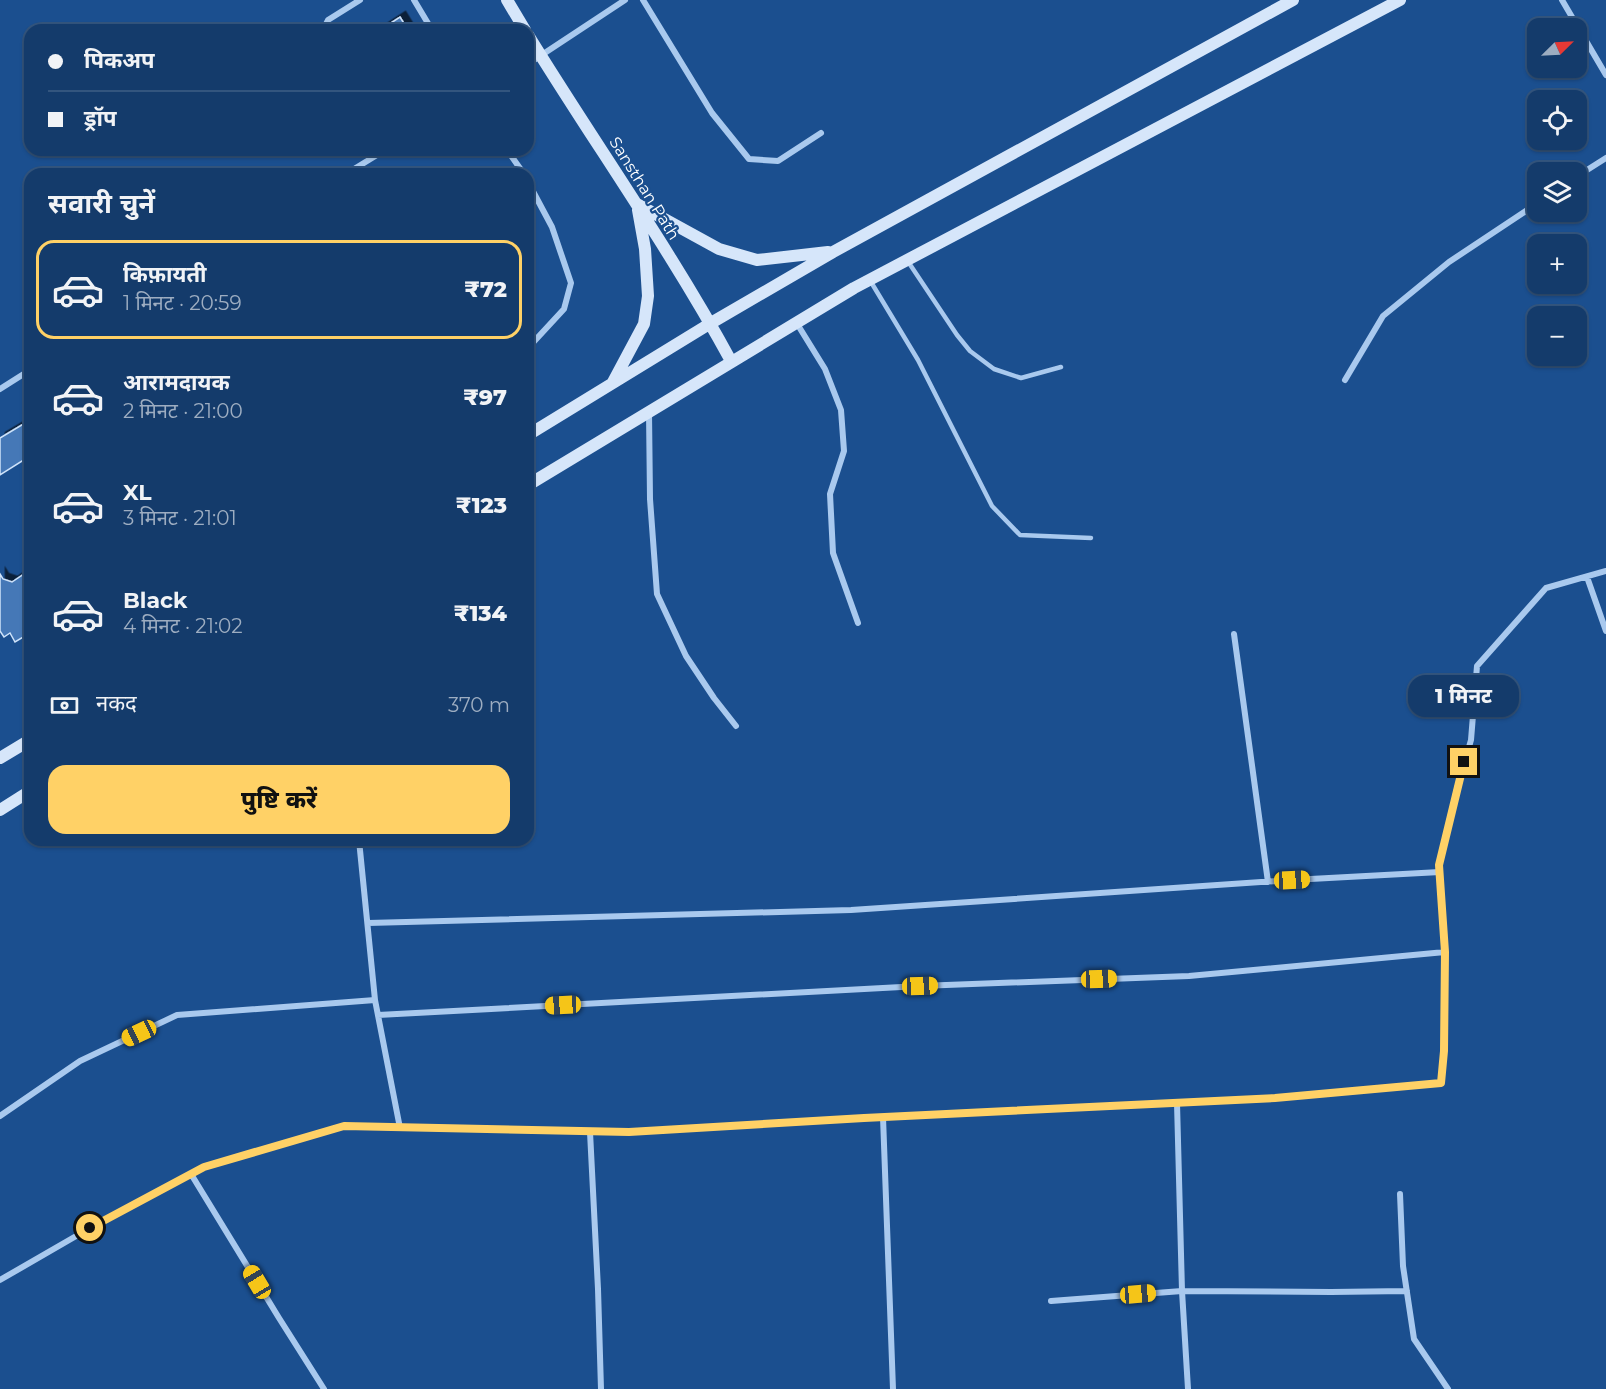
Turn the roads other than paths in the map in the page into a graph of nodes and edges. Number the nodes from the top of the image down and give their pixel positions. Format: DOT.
graph roads {
  1 [pos="360,0"];
  2 [pos="414,0"];
  3 [pos="507,0"];
  4 [pos="625,0"];
  5 [pos="643,0"];
  6 [pos="1293,0"];
  7 [pos="1400,0"];
  8 [pos="1562,0"];
  9 [pos="326,24"];
  10 [pos="428,24"];
  11 [pos="521,24"];
  12 [pos="534,44"];
  13 [pos="541,55"];
  14 [pos="534,60"];
  15 [pos="1606,75"];
  16 [pos="820,133"];
  17 [pos="368,156"];
  18 [pos="375,156"];
  19 [pos="1606,158"];
  20 [pos="370,159"];
  21 [pos="356,168"];
  22 [pos="1587,170"];
  23 [pos="534,193"];
  24 [pos="636,203"];
  25 [pos="1527,209"];
  26 [pos="832,252"];
  27 [pos="907,260"];
  28 [pos="870,279"];
  29 [pos="796,321"];
  30 [pos="711,323"];
  31 [pos="534,342"];
  32 [pos="731,361"];
  33 [pos="1061,367"];
  34 [pos="24,374"];
  35 [pos="1345,380"];
  36 [pos="613,383"];
  37 [pos="0,389"];
  38 [pos="649,411"];
  39 [pos="534,431"];
  40 [pos="534,481"];
  41 [pos="1091,538"];
  42 [pos="1606,571"];
  43 [pos="1587,577"];
  44 [pos="858,623"];
  45 [pos="1606,632"];
  46 [pos="1234,634"];
  47 [pos="736,726"];
  48 [pos="24,744"];
  49 [pos="0,758"];
  50 [pos="24,795"];
  51 [pos="0,810"];
  52 [pos="360,846"];
  53 [pos="1440,872"];
  54 [pos="1268,882"];
  55 [pos="368,923"];
  56 [pos="1445,952"];
  57 [pos="375,1000"];
  58 [pos="378,1015"];
  59 [pos="1177,1103"];
  60 [pos="0,1116"];
  61 [pos="884,1117"];
  62 [pos="400,1128"];
  63 [pos="590,1131"];
  64 [pos="191,1174"];
  65 [pos="1400,1194"];
  66 [pos="0,1280"];
  67 [pos="1182,1291"];
  68 [pos="1407,1291"];
  69 [pos="1051,1301"];
  70 [pos="324,1389"];
  71 [pos="601,1389"];
  72 [pos="893,1389"];
  73 [pos="1188,1389"];
  74 [pos="1448,1389"];
  1 -- 9 [label="street"];
  2 -- 10 [label="street"];
  3 -- 11 [label="main road"];
  4 -- 13 [label="street"];
  5 -- 16 [label="street"];
  6 -- 26 [label="main road"];
  7 -- 27 [label="main road"];
  8 -- 15 [label="street"];
  12 -- 13 [label="main road, Sansthan Path"];
  13 -- 14 [label="street"];
  13 -- 24 [label="main road, Sansthan Path"];
  17 -- 20 [label="street"];
  18 -- 20 [label="street"];
  19 -- 22 [label="street"];
  20 -- 21 [label="street"];
  23 -- 31 [label="street"];
  24 -- 26 [label="main road"];
  24 -- 30 [label="main road, Sansthan Path"];
  24 -- 36 [label="main road"];
  25 -- 35 [label="street"];
  26 -- 30 [label="main road"];
  27 -- 28 [label="main road"];
  27 -- 33 [label="lane"];
  28 -- 29 [label="main road"];
  28 -- 41 [label="lane"];
  29 -- 32 [label="main road"];
  29 -- 44 [label="street"];
  30 -- 32 [label="main road, Sansthan Path"];
  30 -- 36 [label="main road"];
  32 -- 38 [label="main road"];
  34 -- 37 [label="street"];
  36 -- 39 [label="main road"];
  38 -- 40 [label="main road"];
  38 -- 47 [label="street"];
  42 -- 43 [label="street"];
  43 -- 45 [label="street"];
  43 -- 53 [label="street"];
  46 -- 54 [label="street"];
  48 -- 49 [label="main road"];
  50 -- 51 [label="main road"];
  52 -- 55 [label="street"];
  53 -- 54 [label="street"];
  53 -- 56 [label="street"];
  54 -- 55 [label="street"];
  55 -- 57 [label="street"];
  56 -- 58 [label="street"];
  56 -- 59 [label="street"];
  57 -- 58 [label="street"];
  57 -- 60 [label="street"];
  58 -- 62 [label="street"];
  59 -- 61 [label="street"];
  59 -- 67 [label="street"];
  61 -- 63 [label="street"];
  61 -- 72 [label="street"];
  62 -- 63 [label="street"];
  62 -- 64 [label="street"];
  63 -- 71 [label="street"];
  64 -- 66 [label="street"];
  64 -- 70 [label="street"];
  65 -- 68 [label="street"];
  67 -- 68 [label="street"];
  67 -- 69 [label="street"];
  67 -- 73 [label="street"];
  68 -- 74 [label="street"];
}
